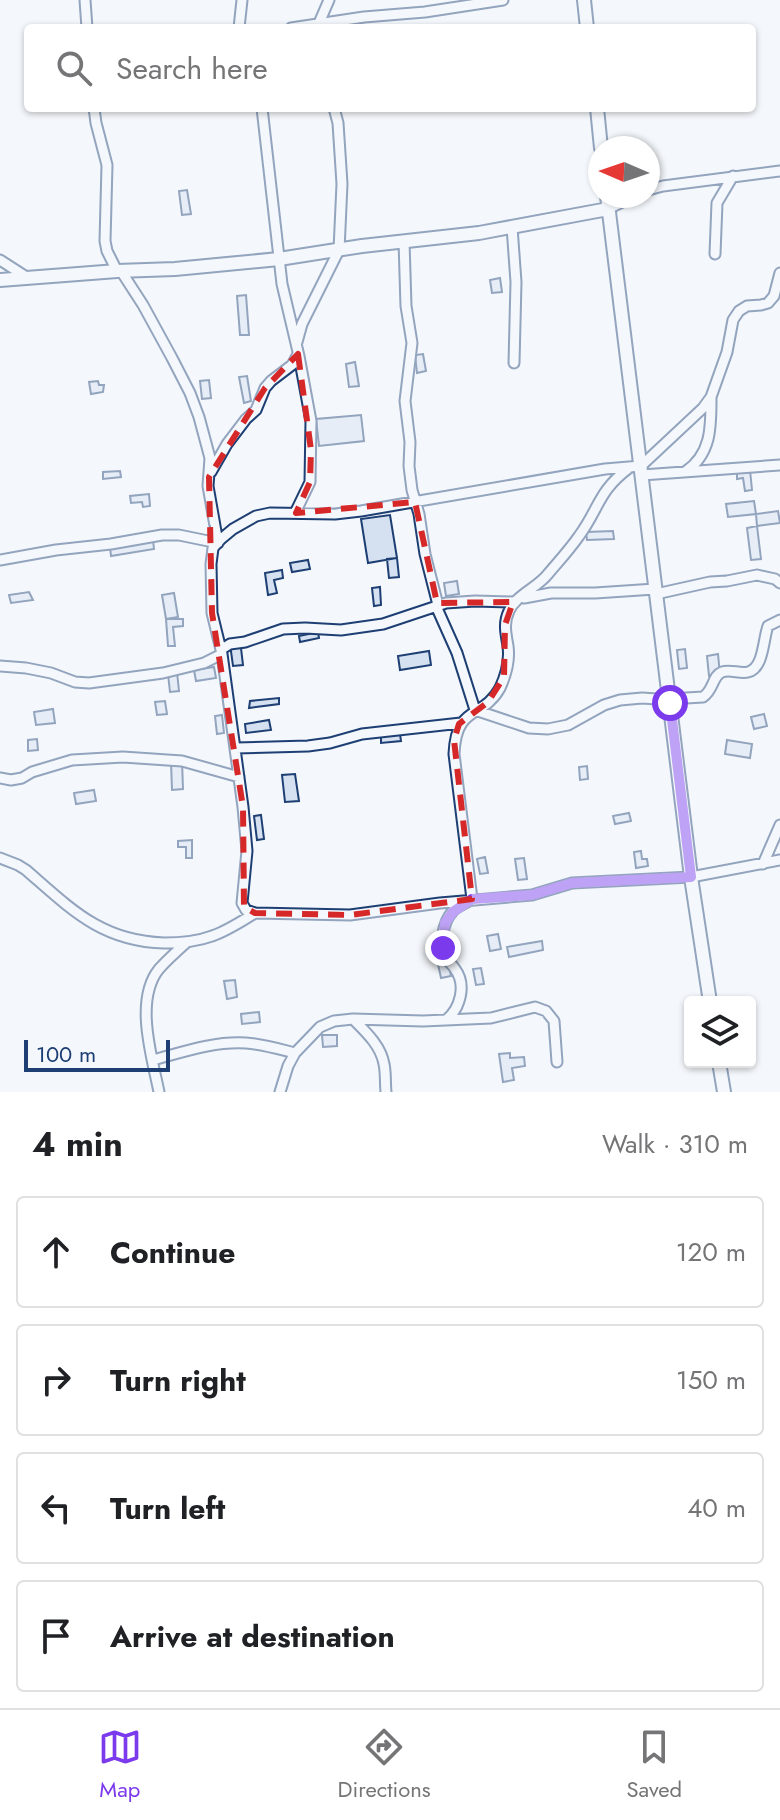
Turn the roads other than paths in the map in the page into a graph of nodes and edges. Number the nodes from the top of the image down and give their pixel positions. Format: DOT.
graph roads {
  1 [pos="85,0"];
  2 [pos="242,0"];
  3 [pos="329,0"];
  4 [pos="500,0"];
  5 [pos="584,0"];
  6 [pos="319,23"];
  7 [pos="87,24"];
  8 [pos="239,24"];
  9 [pos="313,24"];
  10 [pos="340,24"];
  11 [pos="587,24"];
  12 [pos="95,112"];
  13 [pos="262,112"];
  14 [pos="335,112"];
  15 [pos="597,112"];
  16 [pos="600,136"];
  17 [pos="780,171"];
  18 [pos="733,176"];
  19 [pos="660,188"];
  20 [pos="588,208"];
  21 [pos="609,208"];
  22 [pos="512,227"];
  23 [pos="404,241"];
  24 [pos="339,250"];
  25 [pos="715,254"];
  26 [pos="279,259"];
  27 [pos="0,260"];
  28 [pos="119,271"];
  29 [pos="780,273"];
  30 [pos="28,278"];
  31 [pos="0,280"];
  32 [pos="297,350"];
  33 [pos="514,363"];
  34 [pos="711,397"];
  35 [pos="780,465"];
  36 [pos="638,469"];
  37 [pos="685,472"];
  38 [pos="209,477"];
  39 [pos="415,502"];
  40 [pos="295,513"];
  41 [pos="218,543"];
  42 [pos="0,560"];
  43 [pos="780,572"];
  44 [pos="757,575"];
  45 [pos="780,583"];
  46 [pos="656,591"];
  47 [pos="515,601"];
  48 [pos="437,606"];
  49 [pos="780,620"];
  50 [pos="222,651"];
  51 [pos="1,665"];
  52 [pos="670,703"];
  53 [pos="475,710"];
  54 [pos="461,723"];
  55 [pos="236,748"];
  56 [pos="239,777"];
  57 [pos="0,778"];
  58 [pos="780,825"];
  59 [pos="0,858"];
  60 [pos="780,860"];
  61 [pos="763,864"];
  62 [pos="691,877"];
  63 [pos="472,899"];
  64 [pos="255,913"];
  65 [pos="186,943"];
  66 [pos="709,996"];
  67 [pos="353,1019"];
  68 [pos="446,1020"];
  69 [pos="295,1053"];
  70 [pos="153,1060"];
  71 [pos="557,1062"];
  72 [pos="720,1068"];
  73 [pos="159,1092"];
  74 [pos="280,1092"];
  75 [pos="386,1092"];
  76 [pos="724,1092"];
  1 -- 7 [label="street"];
  2 -- 8 [label="street"];
  3 -- 6 [label="street"];
  4 -- 10 [label="street"];
  5 -- 11 [label="street"];
  6 -- 9 [label="street"];
  6 -- 10 [label="street"];
  12 -- 28 [label="street"];
  13 -- 26 [label="street"];
  14 -- 24 [label="street"];
  15 -- 16 [label="street"];
  17 -- 18 [label="street"];
  18 -- 19 [label="street"];
  18 -- 25 [label="street"];
  20 -- 22 [label="street"];
  21 -- 36 [label="street"];
  22 -- 23 [label="street"];
  22 -- 33 [label="street"];
  23 -- 24 [label="street"];
  23 -- 39 [label="street"];
  24 -- 26 [label="street"];
  24 -- 32 [label="street"];
  26 -- 28 [label="street"];
  26 -- 32 [label="street"];
  27 -- 30 [label="street"];
  28 -- 30 [label="street"];
  28 -- 38 [label="street"];
  29 -- 34 [label="street"];
  30 -- 31 [label="street"];
  32 -- 38 [label="street"];
  32 -- 40 [label="street"];
  34 -- 36 [label="street"];
  34 -- 37 [label="street"];
  35 -- 37 [label="street"];
  36 -- 37 [label="street"];
  36 -- 39 [label="street"];
  36 -- 46 [label="street"];
  36 -- 47 [label="street"];
  38 -- 41 [label="street"];
  39 -- 40 [label="street"];
  39 -- 48 [label="street"];
  40 -- 41 [label="street"];
  41 -- 42 [label="street"];
  41 -- 50 [label="street"];
  43 -- 44 [label="street"];
  44 -- 45 [label="street"];
  44 -- 46 [label="street"];
  46 -- 47 [label="street"];
  46 -- 52 [label="street"];
  47 -- 48 [label="street"];
  47 -- 53 [label="street"];
  48 -- 50 [label="street"];
  48 -- 53 [label="street"];
  49 -- 52 [label="street"];
  50 -- 51 [label="street"];
  50 -- 55 [label="street"];
  52 -- 53 [label="street"];
  52 -- 62 [label="street"];
  53 -- 54 [label="street"];
  54 -- 55 [label="street"];
  54 -- 63 [label="street"];
  55 -- 56 [label="street"];
  56 -- 57 [label="street"];
  56 -- 64 [label="street"];
  58 -- 61 [label="street"];
  59 -- 65 [label="street"];
  60 -- 61 [label="street"];
  61 -- 62 [label="street"];
  62 -- 63 [label="street"];
  62 -- 66 [label="street"];
  63 -- 64 [label="street"];
  63 -- 68 [label="street"];
  64 -- 65 [label="street"];
  65 -- 70 [label="street"];
  67 -- 68 [label="street"];
  67 -- 69 [label="street"];
  67 -- 75 [label="street"];
  68 -- 71 [label="street"];
  69 -- 70 [label="street"];
  69 -- 74 [label="street"];
  70 -- 73 [label="street"];
  72 -- 76 [label="street"];
}
